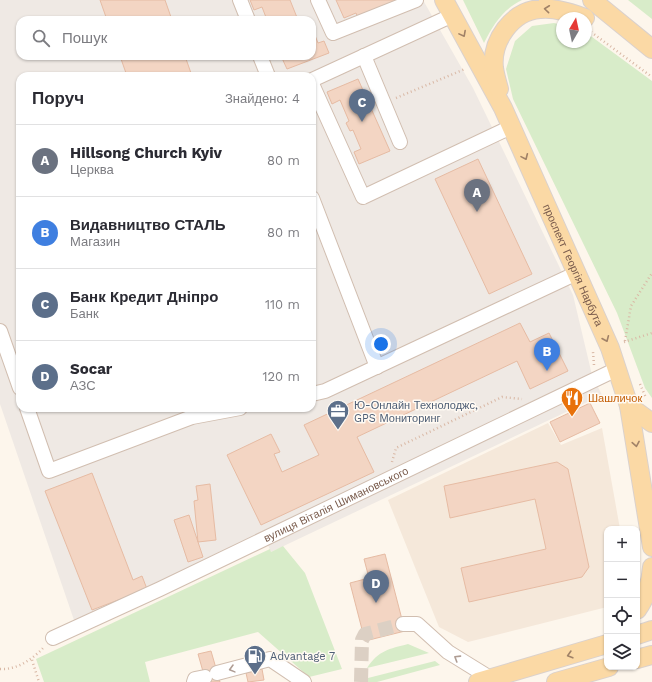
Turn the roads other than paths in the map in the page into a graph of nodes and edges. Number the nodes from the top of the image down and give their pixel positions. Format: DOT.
graph roads {
  1 [pos="240,0"];
  2 [pos="318,0"];
  3 [pos="416,0"];
  4 [pos="592,0"];
  5 [pos="448,8"];
  6 [pos="564,12"];
  7 [pos="246,16"];
  8 [pos="592,20"];
  9 [pos="652,49"];
  10 [pos="364,56"];
  11 [pos="262,60"];
  12 [pos="266,72"];
  13 [pos="316,78"];
  14 [pos="316,93"];
  15 [pos="503,108"];
  16 [pos="512,127"];
  17 [pos="400,142"];
  18 [pos="316,208"];
  19 [pos="577,273"];
  20 [pos="0,331"];
  21 [pos="377,367"];
  22 [pos="618,369"];
  23 [pos="16,377"];
  24 [pos="316,393"];
  25 [pos="630,406"];
  26 [pos="28,412"];
  27 [pos="219,412"];
  28 [pos="652,423"];
  29 [pos="652,547"];
  30 [pos="652,567"];
  31 [pos="640,604"];
  32 [pos="403,624"];
  33 [pos="652,630"];
  34 [pos="640,634"];
  35 [pos="53,638"];
  36 [pos="604,645"];
  37 [pos="652,655"];
  38 [pos="640,658"];
  39 [pos="604,668"];
  40 [pos="205,677"];
  41 [pos="484,680"];
  42 [pos="304,682"];
  43 [pos="556,682"];
  1 -- 7 [label="street"];
  2 -- 3 [label="street"];
  4 -- 9 [label="main road"];
  5 -- 10 [label="street"];
  5 -- 15 [label="main road, проспект Георгія Нарбута, one-way"];
  6 -- 15 [label="main road, one-way"];
  8 -- 9 [label="main road"];
  10 -- 13 [label="street"];
  10 -- 17 [label="street"];
  11 -- 12 [label="street"];
  14 -- 16 [label="street"];
  15 -- 16 [label="main road, проспект Георгія Нарбута"];
  16 -- 19 [label="main road, проспект Георгія Нарбута, one-way"];
  18 -- 21 [label="street"];
  19 -- 21 [label="street"];
  19 -- 22 [label="main road, проспект Георгія Нарбута, one-way"];
  20 -- 23 [label="street"];
  21 -- 24 [label="street"];
  22 -- 25 [label="main road, проспект Георгія Нарбута"];
  22 -- 35 [label="street, вулиця Віталія Шимановського"];
  25 -- 28 [label="main road"];
  25 -- 29 [label="main road, проспект Георгія Нарбута, one-way"];
  26 -- 27 [label="street"];
  30 -- 31 [label="main road"];
  41 -- 32 [label="street, one-way"];
  33 -- 34 [label="main road"];
  36 -- 41 [label="main road, one-way"];
  37 -- 38 [label="main road"];
  39 -- 43 [label="main road"];
  42 -- 40 [label="street, one-way"];
}
